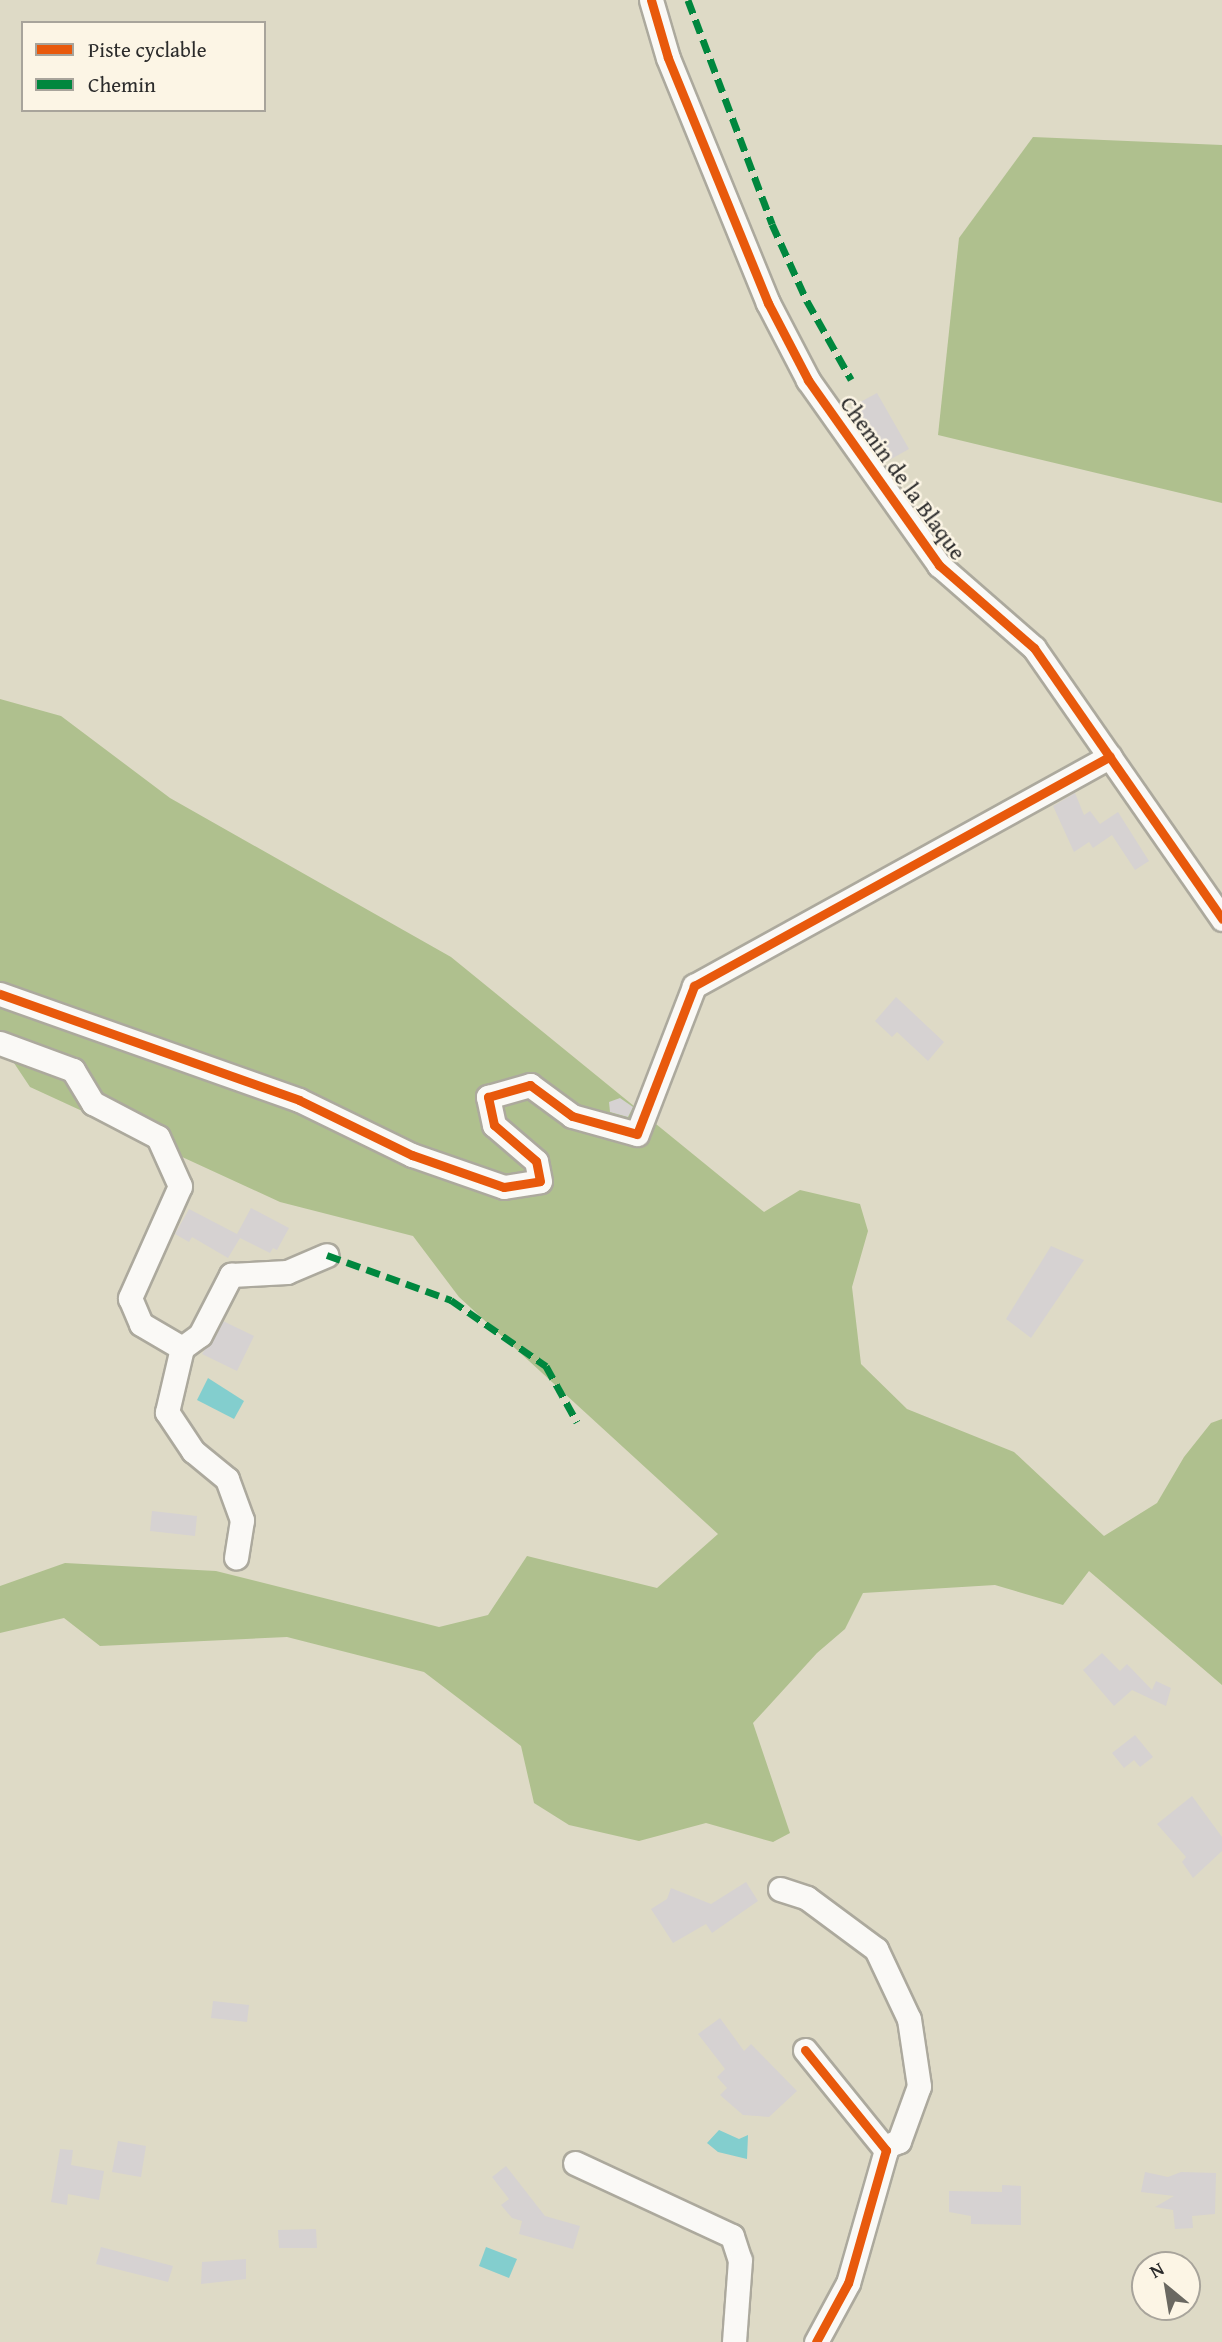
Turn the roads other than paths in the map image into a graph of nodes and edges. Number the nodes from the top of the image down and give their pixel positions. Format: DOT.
graph roads {
  1 [pos="651,0"];
  2 [pos="1110,755"];
  3 [pos="1222,919"];
  4 [pos="0,994"];
  5 [pos="0,1043"];
  6 [pos="327,1255"];
  7 [pos="182,1348"];
  8 [pos="236,1558"];
  9 [pos="780,1889"];
  10 [pos="805,2050"];
  11 [pos="884,2147"];
  12 [pos="575,2163"];
  13 [pos="734,2342"];
  14 [pos="816,2342"];
  1 -- 2 [label="street, Chemin de la Blaque"];
  2 -- 3 [label="street, Chemin de la Blaque"];
  2 -- 4 [label="street"];
  5 -- 7 [label="street"];
  6 -- 7 [label="street"];
  7 -- 8 [label="street"];
  9 -- 11 [label="street"];
  10 -- 11 [label="street"];
  11 -- 14 [label="street"];
  12 -- 13 [label="street"];
}
